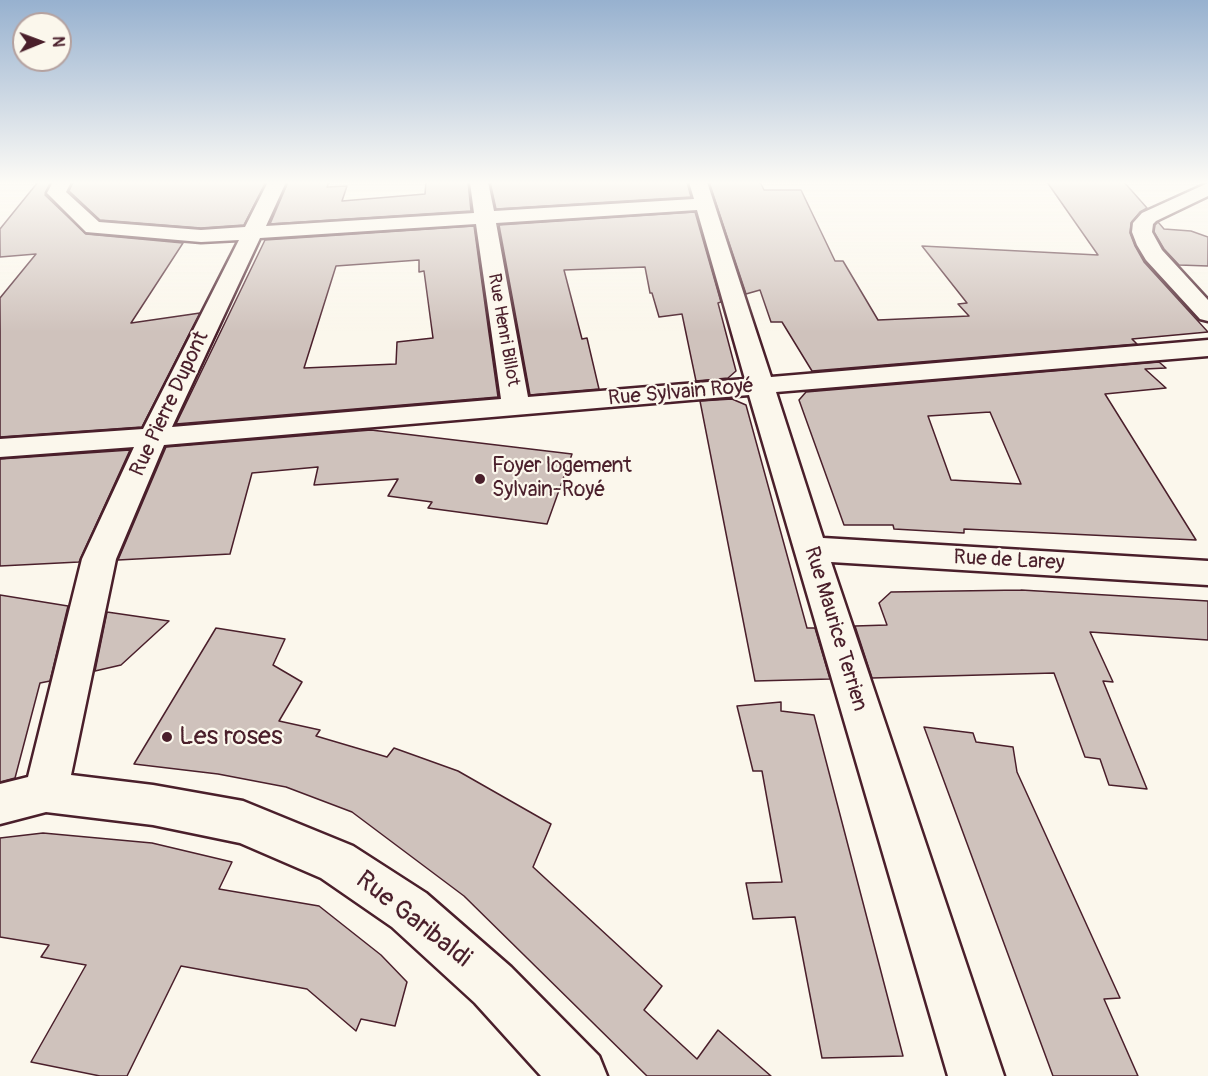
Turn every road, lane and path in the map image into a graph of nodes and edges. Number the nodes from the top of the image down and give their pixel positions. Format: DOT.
graph roads {
  1 [pos="150,232"];
  2 [pos="252,232"];
  3 [pos="289,232"];
  4 [pos="486,232"];
  5 [pos="714,232"];
  6 [pos="1142,232"];
  7 [pos="251,235"];
  8 [pos="1208,314"];
  9 [pos="1208,348"];
  10 [pos="761,387"];
  11 [pos="516,406"];
  12 [pos="153,437"];
  13 [pos="0,447"];
  14 [pos="810,549"];
  15 [pos="1208,573"];
  16 [pos="46,792"];
  17 [pos="0,804"];
  18 [pos="579,1076"];
  19 [pos="976,1076"];
  1 -- 7 [label="street"];
  2 -- 7 [label="street, Rue Pierre Dupont"];
  3 -- 7 [label="street"];
  4 -- 11 [label="street, Rue Henri Billot"];
  5 -- 10 [label="street, Rue Maurice Terrien"];
  6 -- 8 [label="street"];
  7 -- 12 [label="street, Rue Pierre Dupont"];
  9 -- 10 [label="street, Rue Sylvain Royé"];
  10 -- 11 [label="street, Rue Sylvain Royé"];
  10 -- 14 [label="street, Rue Maurice Terrien"];
  11 -- 12 [label="street, Rue Sylvain Royé"];
  12 -- 13 [label="street, Rue Sylvain Royé"];
  12 -- 16 [label="street, Rue Pierre Dupont"];
  14 -- 15 [label="street, Rue de Larey"];
  14 -- 19 [label="street, Rue Maurice Terrien"];
  16 -- 17 [label="street, Rue Garibaldi"];
  16 -- 18 [label="street, Rue Garibaldi"];
}
